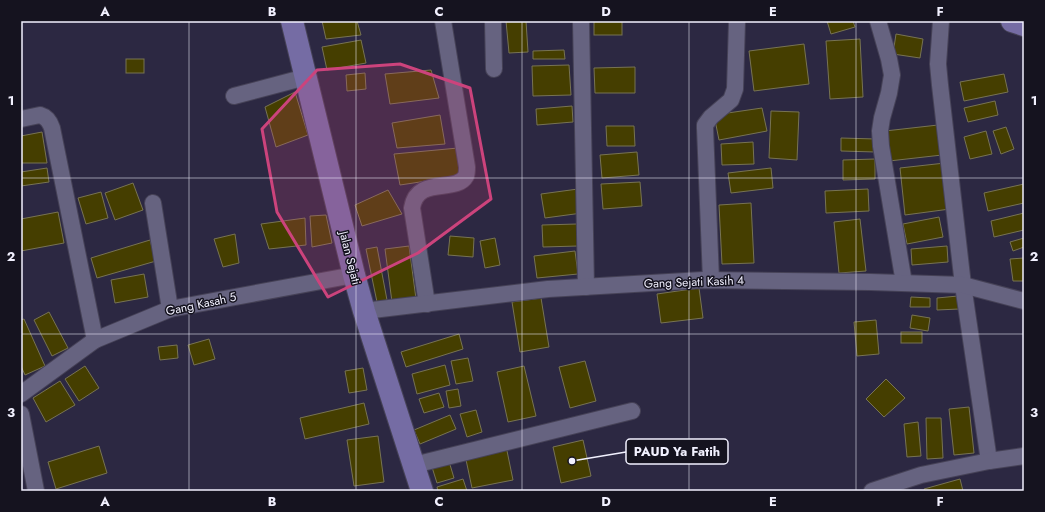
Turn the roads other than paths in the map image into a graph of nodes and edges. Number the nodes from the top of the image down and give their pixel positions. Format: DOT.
graph roads {
  1 [pos="292,21"];
  2 [pos="443,21"];
  3 [pos="493,21"];
  4 [pos="581,21"];
  5 [pos="737,21"];
  6 [pos="878,21"];
  7 [pos="941,21"];
  8 [pos="1012,21"];
  9 [pos="1024,25"];
  10 [pos="494,69"];
  11 [pos="306,77"];
  12 [pos="234,96"];
  13 [pos="21,119"];
  14 [pos="153,203"];
  15 [pos="354,275"];
  16 [pos="710,280"];
  17 [pos="904,283"];
  18 [pos="963,285"];
  19 [pos="586,287"];
  20 [pos="1024,300"];
  21 [pos="427,304"];
  22 [pos="170,308"];
  23 [pos="364,311"];
  24 [pos="95,340"];
  25 [pos="21,394"];
  26 [pos="632,411"];
  27 [pos="21,414"];
  28 [pos="1024,456"];
  29 [pos="26,460"];
  30 [pos="989,461"];
  31 [pos="414,464"];
  32 [pos="36,491"];
  33 [pos="422,491"];
  34 [pos="872,491"];
  1 -- 11 [label="main road, Jalan Sejati"];
  2 -- 21 [label="street"];
  3 -- 10 [label="street"];
  4 -- 19 [label="street"];
  5 -- 16 [label="street"];
  6 -- 17 [label="street"];
  7 -- 18 [label="street"];
  8 -- 9 [label="main road"];
  11 -- 12 [label="street"];
  11 -- 15 [label="main road, Jalan Sejati"];
  13 -- 24 [label="street"];
  14 -- 22 [label="street"];
  15 -- 22 [label="street, Gang Kasah 5"];
  15 -- 23 [label="main road, Jalan Sejati"];
  16 -- 17 [label="street, Gang Sejati Kasih 4"];
  16 -- 19 [label="street, Gang Sejati Kasih 4"];
  17 -- 18 [label="street, Gang Sejati Kasih 4"];
  18 -- 20 [label="street, Gang Sejati Kasih 4"];
  18 -- 30 [label="street"];
  19 -- 21 [label="street, Gang Sejati Kasih 4"];
  21 -- 23 [label="street, Gang Sejati Kasih 4"];
  22 -- 24 [label="street, Gang Kasah 5"];
  23 -- 31 [label="main road, Jalan Sejati"];
  24 -- 25 [label="street, Gang Kasah 5"];
  26 -- 31 [label="street"];
  27 -- 29 [label="street"];
  28 -- 30 [label="street"];
  29 -- 32 [label="street"];
  30 -- 34 [label="street"];
  31 -- 33 [label="main road, Jalan Sejati"];
}
